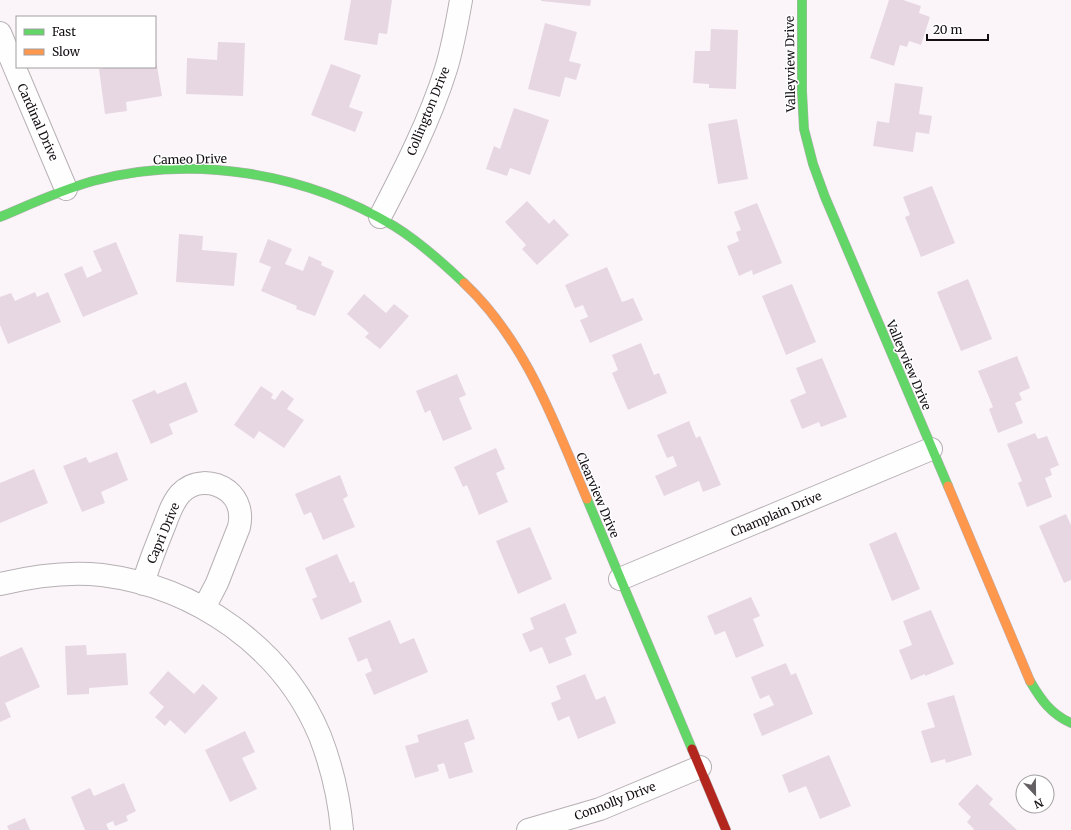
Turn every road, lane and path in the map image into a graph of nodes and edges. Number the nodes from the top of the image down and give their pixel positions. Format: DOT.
graph roads {
  1 [pos="461,0"];
  2 [pos="802,0"];
  3 [pos="0,33"];
  4 [pos="66,189"];
  5 [pos="0,217"];
  6 [pos="380,217"];
  7 [pos="931,449"];
  8 [pos="620,579"];
  9 [pos="0,584"];
  10 [pos="143,584"];
  11 [pos="204,608"];
  12 [pos="1071,723"];
  13 [pos="700,767"];
  14 [pos="342,830"];
  15 [pos="528,830"];
  16 [pos="726,830"];
  1 -- 6 [label="street, Collington Drive"];
  2 -- 7 [label="street, Valleyview Drive"];
  3 -- 4 [label="street, Cardinal Drive"];
  4 -- 5 [label="street, Cameo Drive"];
  4 -- 6 [label="street, Cameo Drive"];
  6 -- 8 [label="street, Clearview Drive"];
  7 -- 8 [label="street, Champlain Drive"];
  7 -- 12 [label="street, Valleyview Drive"];
  8 -- 13 [label="street, Clearview Drive"];
  9 -- 10 [label="street"];
  10 -- 11 [label="street"];
  10 -- 11 [label="street, Capri Drive"];
  11 -- 14 [label="street"];
  13 -- 15 [label="street, Connolly Drive"];
  13 -- 16 [label="street, Clearview Drive"];
}
